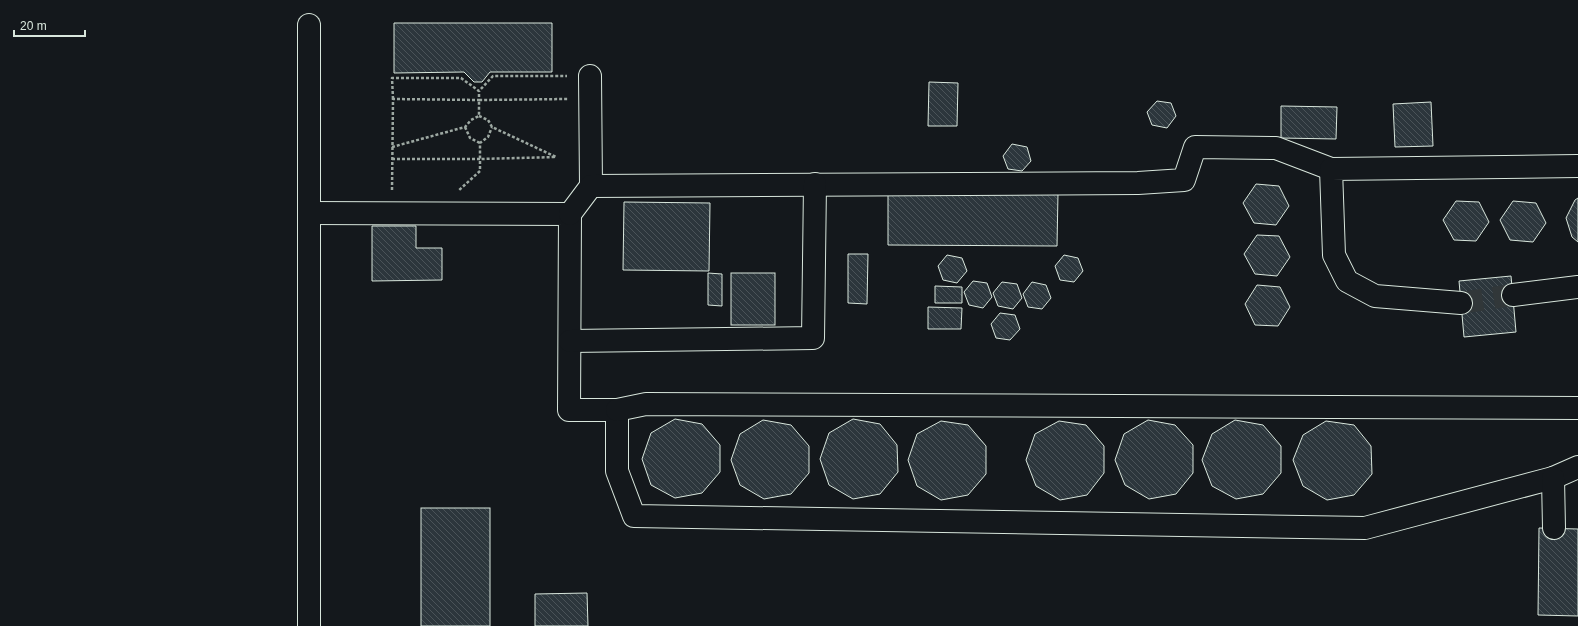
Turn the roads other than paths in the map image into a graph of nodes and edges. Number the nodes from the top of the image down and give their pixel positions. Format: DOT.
graph roads {
  1 [pos="309,25"];
  2 [pos="590,76"];
  3 [pos="1578,166"];
  4 [pos="1331,168"];
  5 [pos="814,184"];
  6 [pos="591,186"];
  7 [pos="309,213"];
  8 [pos="570,214"];
  9 [pos="1578,286"];
  10 [pos="1513,295"];
  11 [pos="1461,303"];
  12 [pos="570,341"];
  13 [pos="1578,408"];
  14 [pos="617,410"];
  15 [pos="1578,467"];
  16 [pos="1552,478"];
  17 [pos="1554,528"];
  18 [pos="309,626"];
  1 -- 7 [label="street"];
  2 -- 6 [label="street"];
  3 -- 4 [label="street"];
  4 -- 5 [label="street"];
  4 -- 11 [label="street"];
  5 -- 6 [label="street"];
  5 -- 12 [label="street"];
  6 -- 8 [label="street"];
  7 -- 8 [label="street"];
  7 -- 18 [label="street"];
  8 -- 12 [label="street"];
  9 -- 10 [label="street"];
  12 -- 14 [label="street"];
  13 -- 14 [label="street"];
  14 -- 16 [label="street"];
  15 -- 16 [label="street"];
  16 -- 17 [label="street"];
}
